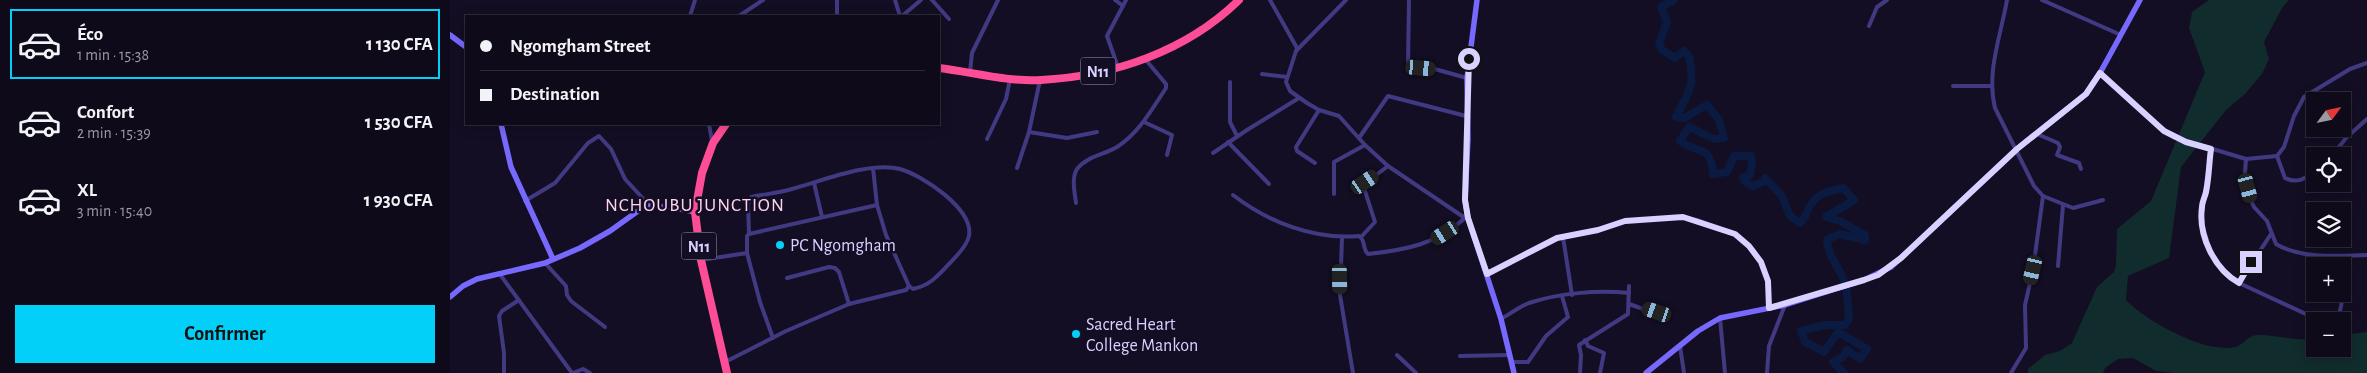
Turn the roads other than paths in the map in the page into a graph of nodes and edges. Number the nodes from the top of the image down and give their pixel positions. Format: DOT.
graph roads {
  1 [pos="694,0"];
  2 [pos="763,0"];
  3 [pos="837,0"];
  4 [pos="895,0"];
  5 [pos="921,0"];
  6 [pos="932,0"];
  7 [pos="998,0"];
  8 [pos="1115,0"];
  9 [pos="1126,0"];
  10 [pos="1239,0"];
  11 [pos="1270,0"];
  12 [pos="1346,0"];
  13 [pos="1409,0"];
  14 [pos="1477,0"];
  15 [pos="1886,0"];
  16 [pos="2007,0"];
  17 [pos="2042,0"];
  18 [pos="2140,0"];
  19 [pos="1122,6"];
  20 [pos="690,15"];
  21 [pos="741,15"];
  22 [pos="837,15"];
  23 [pos="901,15"];
  24 [pos="902,15"];
  25 [pos="949,19"];
  26 [pos="1869,26"];
  27 [pos="450,35"];
  28 [pos="2121,35"];
  29 [pos="465,46"];
  30 [pos="1296,51"];
  31 [pos="1145,59"];
  32 [pos="2367,63"];
  33 [pos="1118,66"];
  34 [pos="940,68"];
  35 [pos="970,72"];
  36 [pos="2100,73"];
  37 [pos="1262,74"];
  38 [pos="1011,77"];
  39 [pos="1287,77"];
  40 [pos="1467,78"];
  41 [pos="1040,80"];
  42 [pos="1230,82"];
  43 [pos="1953,86"];
  44 [pos="1991,86"];
  45 [pos="1300,98"];
  46 [pos="1319,110"];
  47 [pos="1466,116"];
  48 [pos="2367,118"];
  49 [pos="1144,122"];
  50 [pos="501,125"];
  51 [pos="709,125"];
  52 [pos="725,125"];
  53 [pos="1029,132"];
  54 [pos="1096,132"];
  55 [pos="2037,134"];
  56 [pos="1237,136"];
  57 [pos="1358,138"];
  58 [pos="987,139"];
  59 [pos="1228,142"];
  60 [pos="713,143"];
  61 [pos="1365,145"];
  62 [pos="2339,147"];
  63 [pos="2017,149"];
  64 [pos="2211,149"];
  65 [pos="1214,153"];
  66 [pos="1167,154"];
  67 [pos="2277,156"];
  68 [pos="2246,159"];
  69 [pos="1315,163"];
  70 [pos="1388,166"];
  71 [pos="873,168"];
  72 [pos="1017,168"];
  73 [pos="2081,169"];
  74 [pos="2306,179"];
  75 [pos="814,182"];
  76 [pos="1269,184"];
  77 [pos="1334,194"];
  78 [pos="1233,195"];
  79 [pos="2043,196"];
  80 [pos="2103,200"];
  81 [pos="525,201"];
  82 [pos="1076,203"];
  83 [pos="649,205"];
  84 [pos="877,205"];
  85 [pos="2063,205"];
  86 [pos="695,212"];
  87 [pos="822,217"];
  88 [pos="1466,218"];
  89 [pos="749,234"];
  90 [pos="2271,234"];
  91 [pos="1563,237"];
  92 [pos="1342,238"];
  93 [pos="1361,238"];
  94 [pos="747,253"];
  95 [pos="2367,255"];
  96 [pos="2345,256"];
  97 [pos="553,259"];
  98 [pos="701,260"];
  99 [pos="545,263"];
  100 [pos="2058,266"];
  101 [pos="499,274"];
  102 [pos="1487,274"];
  103 [pos="787,278"];
  104 [pos="2239,283"];
  105 [pos="909,286"];
  106 [pos="1629,286"];
  107 [pos="451,292"];
  108 [pos="1629,293"];
  109 [pos="1572,295"];
  110 [pos="1562,296"];
  111 [pos="519,300"];
  112 [pos="849,304"];
  113 [pos="1629,304"];
  114 [pos="1785,305"];
  115 [pos="1769,308"];
  116 [pos="2340,312"];
  117 [pos="2306,314"];
  118 [pos="1663,316"];
  119 [pos="1720,318"];
  120 [pos="1501,319"];
  121 [pos="605,327"];
  122 [pos="773,338"];
  123 [pos="1585,340"];
  124 [pos="1680,346"];
  125 [pos="1397,355"];
  126 [pos="1460,356"];
  127 [pos="1511,359"];
  128 [pos="725,362"];
  129 [pos="504,373"];
  130 [pos="572,373"];
  131 [pos="590,373"];
  132 [pos="727,373"];
  133 [pos="1353,373"];
  134 [pos="1416,373"];
  135 [pos="1514,373"];
  136 [pos="1580,373"];
  137 [pos="1600,373"];
  138 [pos="1646,373"];
  139 [pos="1684,373"];
  140 [pos="1725,373"];
  141 [pos="1766,373"];
  142 [pos="2010,373"];
  1 -- 20 [label="street"];
  2 -- 21 [label="street"];
  3 -- 22 [label="street"];
  4 -- 23 [label="street"];
  5 -- 24 [label="street"];
  6 -- 25 [label="street"];
  7 -- 35 [label="street"];
  8 -- 19 [label="street"];
  9 -- 19 [label="street"];
  10 -- 31 [label="highway, N11"];
  11 -- 30 [label="street"];
  12 -- 30 [label="street"];
  13 -- 40 [label="street"];
  14 -- 40 [label="street"];
  15 -- 26 [label="street"];
  16 -- 44 [label="street"];
  17 -- 28 [label="street"];
  18 -- 28 [label="street"];
  19 -- 33 [label="street"];
  27 -- 29 [label="street"];
  28 -- 36 [label="street"];
  30 -- 39 [label="street"];
  31 -- 33 [label="highway, N11"];
  31 -- 49 [label="street"];
  32 -- 67 [label="street"];
  33 -- 41 [label="highway, N11"];
  34 -- 35 [label="highway, N11"];
  35 -- 38 [label="highway, N11"];
  36 -- 55 [label="street"];
  36 -- 64 [label="street"];
  37 -- 39 [label="street"];
  38 -- 41 [label="highway, N11"];
  38 -- 58 [label="street"];
  39 -- 45 [label="street"];
  40 -- 47 [label="street"];
  41 -- 53 [label="street"];
  42 -- 56 [label="street"];
  43 -- 44 [label="street"];
  44 -- 63 [label="street"];
  45 -- 46 [label="street"];
  45 -- 56 [label="street"];
  46 -- 57 [label="street"];
  46 -- 69 [label="street"];
  47 -- 57 [label="street"];
  47 -- 88 [label="street"];
  48 -- 62 [label="street"];
  49 -- 66 [label="street"];
  49 -- 82 [label="street"];
  50 -- 81 [label="street"];
  51 -- 60 [label="street"];
  52 -- 60 [label="highway, N11"];
  53 -- 54 [label="street"];
  53 -- 72 [label="street"];
  55 -- 63 [label="street"];
  55 -- 73 [label="street"];
  56 -- 59 [label="street"];
  57 -- 61 [label="street"];
  59 -- 65 [label="street"];
  59 -- 76 [label="street"];
  60 -- 86 [label="highway, N11"];
  61 -- 70 [label="street"];
  61 -- 77 [label="street"];
  63 -- 79 [label="street"];
  63 -- 114 [label="street"];
  64 -- 68 [label="street"];
  64 -- 104 [label="street"];
  67 -- 68 [label="street"];
  67 -- 74 [label="street"];
  68 -- 90 [label="street"];
  70 -- 88 [label="street"];
  70 -- 93 [label="street"];
  71 -- 75 [label="street"];
  71 -- 84 [label="street"];
  71 -- 105 [label="street"];
  75 -- 87 [label="street"];
  75 -- 89 [label="street"];
  78 -- 92 [label="street"];
  79 -- 85 [label="street"];
  79 -- 142 [label="street"];
  80 -- 85 [label="street"];
  81 -- 83 [label="street"];
  81 -- 97 [label="street"];
  83 -- 86 [label="street"];
  83 -- 97 [label="street"];
  84 -- 87 [label="street"];
  84 -- 105 [label="street"];
  85 -- 100 [label="street"];
  86 -- 98 [label="highway, N11"];
  87 -- 89 [label="street"];
  88 -- 93 [label="street"];
  88 -- 102 [label="street"];
  89 -- 94 [label="street"];
  90 -- 96 [label="street"];
  90 -- 104 [label="street"];
  91 -- 102 [label="street"];
  91 -- 109 [label="street"];
  91 -- 115 [label="street"];
  92 -- 93 [label="street"];
  92 -- 133 [label="street"];
  94 -- 98 [label="street"];
  94 -- 122 [label="street"];
  95 -- 96 [label="street"];
  96 -- 116 [label="street"];
  97 -- 99 [label="street"];
  98 -- 128 [label="highway, N11"];
  99 -- 101 [label="street"];
  99 -- 121 [label="street"];
  101 -- 107 [label="street"];
  101 -- 111 [label="street"];
  102 -- 120 [label="street"];
  103 -- 112 [label="street"];
  104 -- 117 [label="street"];
  105 -- 112 [label="street"];
  106 -- 108 [label="street"];
  108 -- 109 [label="street"];
  108 -- 113 [label="street"];
  109 -- 110 [label="street"];
  110 -- 120 [label="street"];
  110 -- 127 [label="street"];
  111 -- 129 [label="street"];
  111 -- 130 [label="street"];
  112 -- 122 [label="street"];
  113 -- 118 [label="street"];
  113 -- 123 [label="street"];
  114 -- 115 [label="street"];
  114 -- 141 [label="street"];
  115 -- 119 [label="street"];
  119 -- 124 [label="street"];
  119 -- 140 [label="street"];
  120 -- 127 [label="street"];
  122 -- 128 [label="street"];
  123 -- 136 [label="street"];
  123 -- 137 [label="street"];
  124 -- 138 [label="street"];
  124 -- 139 [label="street"];
  125 -- 134 [label="street"];
  126 -- 127 [label="street"];
  127 -- 135 [label="street"];
  128 -- 132 [label="highway, N11"];
  130 -- 131 [label="street"];
}
